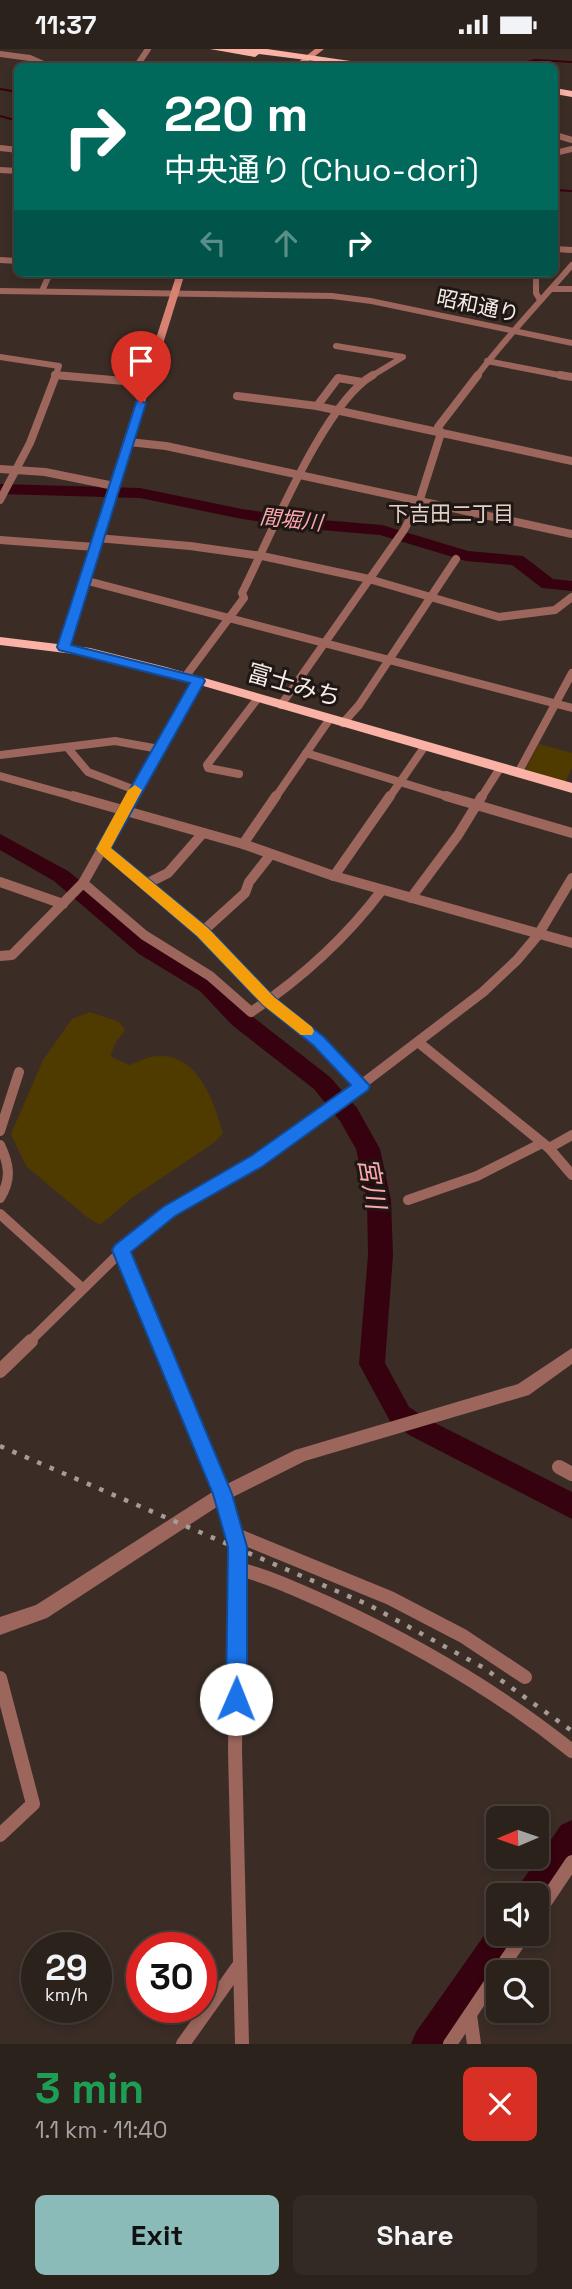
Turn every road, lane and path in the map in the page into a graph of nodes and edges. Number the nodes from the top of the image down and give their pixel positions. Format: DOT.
graph roads {
  1 [pos="215,49"];
  2 [pos="245,49"];
  3 [pos="320,49"];
  4 [pos="0,54"];
  5 [pos="303,61"];
  6 [pos="41,63"];
  7 [pos="321,63"];
  8 [pos="331,63"];
  9 [pos="572,265"];
  10 [pos="48,277"];
  11 [pos="180,277"];
  12 [pos="537,277"];
  13 [pos="551,289"];
  14 [pos="572,289"];
  15 [pos="0,291"];
  16 [pos="43,291"];
  17 [pos="176,293"];
  18 [pos="540,300"];
  19 [pos="512,331"];
  20 [pos="572,343"];
  21 [pos="336,346"];
  22 [pos="0,357"];
  23 [pos="487,361"];
  24 [pos="55,375"];
  25 [pos="572,377"];
  26 [pos="362,382"];
  27 [pos="147,383"];
  28 [pos="237,396"];
  29 [pos="317,406"];
  30 [pos="338,411"];
  31 [pos="441,433"];
  32 [pos="129,442"];
  33 [pos="572,461"];
  34 [pos="0,469"];
  35 [pos="18,469"];
  36 [pos="300,474"];
  37 [pos="113,489"];
  38 [pos="4,493"];
  39 [pos="420,499"];
  40 [pos="572,534"];
  41 [pos="0,540"];
  42 [pos="96,542"];
  43 [pos="262,556"];
  44 [pos="456,559"];
  45 [pos="369,579"];
  46 [pos="84,580"];
  47 [pos="572,597"];
  48 [pos="431,599"];
  49 [pos="232,617"];
  50 [pos="0,641"];
  51 [pos="327,643"];
  52 [pos="63,647"];
  53 [pos="388,661"];
  54 [pos="572,673"];
  55 [pos="192,679"];
  56 [pos="258,698"];
  57 [pos="556,703"];
  58 [pos="281,705"];
  59 [pos="572,708"];
  60 [pos="336,722"];
  61 [pos="425,746"];
  62 [pos="67,747"];
  63 [pos="159,748"];
  64 [pos="306,753"];
  65 [pos="0,755"];
  66 [pos="500,768"];
  67 [pos="518,773"];
  68 [pos="239,774"];
  69 [pos="0,776"];
  70 [pos="399,783"];
  71 [pos="572,788"];
  72 [pos="135,790"];
  73 [pos="476,806"];
  74 [pos="122,811"];
  75 [pos="203,833"];
  76 [pos="572,833"];
  77 [pos="243,845"];
  78 [pos="103,849"];
  79 [pos="271,854"];
  80 [pos="334,876"];
  81 [pos="572,878"];
  82 [pos="0,882"];
  83 [pos="82,884"];
  84 [pos="146,884"];
  85 [pos="382,890"];
  86 [pos="411,898"];
  87 [pos="67,900"];
  88 [pos="202,932"];
  89 [pos="538,935"];
  90 [pos="572,943"];
  91 [pos="0,956"];
  92 [pos="268,1001"];
  93 [pos="418,1042"];
  94 [pos="19,1073"];
  95 [pos="362,1086"];
  96 [pos="0,1131"];
  97 [pos="572,1135"];
  98 [pos="0,1145"];
  99 [pos="545,1145"];
  100 [pos="572,1175"];
  101 [pos="0,1198"];
  102 [pos="408,1200"];
  103 [pos="0,1214"];
  104 [pos="121,1250"];
  105 [pos="82,1288"];
  106 [pos="572,1355"];
  107 [pos="0,1371"];
  108 [pos="559,1467"];
  109 [pos="572,1474"];
  110 [pos="223,1494"];
  111 [pos="234,1534"];
  112 [pos="239,1569"];
  113 [pos="0,1626"];
  114 [pos="525,1677"];
  115 [pos="0,1678"];
  116 [pos="572,1751"];
  117 [pos="0,1835"];
  118 [pos="572,1862"];
  119 [pos="549,1896"];
  120 [pos="516,1946"];
  121 [pos="241,1963"];
  122 [pos="470,2015"];
  123 [pos="183,2044"];
  124 [pos="242,2044"];
  125 [pos="450,2044"];
  126 [pos="474,2044"];
  1 -- 5 [label="highway"];
  2 -- 5 [label="highway"];
  3 -- 5 [label="main road"];
  4 -- 6 [label="street"];
  5 -- 7 [label="highway"];
  5 -- 8 [label="highway"];
  9 -- 13 [label="street"];
  10 -- 16 [label="street"];
  11 -- 17 [label="main road"];
  12 -- 18 [label="street"];
  13 -- 14 [label="street"];
  13 -- 18 [label="street"];
  15 -- 16 [label="street, 昭和通り"];
  16 -- 17 [label="street, 昭和通り"];
  17 -- 19 [label="street, 昭和通り"];
  17 -- 27 [label="main road"];
  18 -- 19 [label="street"];
  19 -- 20 [label="street, 昭和通り"];
  19 -- 23 [label="street"];
  21 -- 26 [label="street"];
  22 -- 24 [label="street"];
  23 -- 25 [label="street"];
  23 -- 31 [label="street"];
  24 -- 27 [label="street"];
  24 -- 35 [label="street"];
  26 -- 29 [label="street"];
  26 -- 30 [label="street"];
  27 -- 32 [label="main road"];
  28 -- 29 [label="street"];
  29 -- 30 [label="street"];
  30 -- 31 [label="street"];
  30 -- 36 [label="street"];
  31 -- 33 [label="street"];
  31 -- 39 [label="street"];
  32 -- 36 [label="street"];
  32 -- 37 [label="main road"];
  34 -- 35 [label="street"];
  35 -- 37 [label="street"];
  35 -- 38 [label="street"];
  36 -- 39 [label="street"];
  36 -- 43 [label="street"];
  37 -- 42 [label="main road"];
  39 -- 40 [label="street"];
  39 -- 45 [label="street"];
  41 -- 42 [label="street"];
  42 -- 43 [label="street"];
  42 -- 46 [label="main road"];
  43 -- 45 [label="street"];
  43 -- 49 [label="street"];
  44 -- 48 [label="street"];
  45 -- 48 [label="street"];
  45 -- 51 [label="street"];
  46 -- 49 [label="street"];
  46 -- 52 [label="main road"];
  47 -- 48 [label="street"];
  48 -- 53 [label="street"];
  49 -- 51 [label="street"];
  49 -- 55 [label="street"];
  50 -- 52 [label="highway, 富士みち"];
  51 -- 53 [label="street"];
  51 -- 58 [label="street"];
  52 -- 55 [label="highway, 富士みち"];
  53 -- 57 [label="street"];
  53 -- 60 [label="street"];
  54 -- 57 [label="street"];
  55 -- 56 [label="highway, 富士みち"];
  55 -- 63 [label="street"];
  56 -- 58 [label="highway, 富士みち"];
  56 -- 68 [label="street"];
  57 -- 59 [label="street"];
  57 -- 67 [label="street"];
  58 -- 60 [label="highway, 富士みち"];
  60 -- 61 [label="highway, 富士みち"];
  60 -- 64 [label="street"];
  61 -- 66 [label="highway, 富士みち"];
  61 -- 70 [label="street"];
  62 -- 63 [label="street"];
  62 -- 65 [label="street"];
  62 -- 72 [label="street"];
  63 -- 72 [label="street"];
  64 -- 70 [label="street"];
  64 -- 77 [label="street"];
  66 -- 67 [label="highway, 富士みち"];
  66 -- 73 [label="street"];
  67 -- 71 [label="highway, 富士みち"];
  69 -- 74 [label="street"];
  70 -- 73 [label="street"];
  70 -- 80 [label="street"];
  72 -- 74 [label="street"];
  73 -- 76 [label="street"];
  73 -- 86 [label="street"];
  74 -- 75 [label="street"];
  74 -- 78 [label="street"];
  75 -- 77 [label="street"];
  75 -- 84 [label="street"];
  77 -- 79 [label="street"];
  78 -- 83 [label="street"];
  78 -- 84 [label="street"];
  79 -- 80 [label="street"];
  79 -- 88 [label="street"];
  80 -- 85 [label="street"];
  81 -- 89 [label="street"];
  82 -- 87 [label="street"];
  83 -- 87 [label="street"];
  83 -- 92 [label="street"];
  84 -- 88 [label="street"];
  85 -- 86 [label="street"];
  85 -- 92 [label="street"];
  86 -- 89 [label="street"];
  87 -- 91 [label="street"];
  88 -- 92 [label="street"];
  89 -- 90 [label="street"];
  89 -- 93 [label="street"];
  92 -- 95 [label="street"];
  93 -- 95 [label="street"];
  93 -- 99 [label="street"];
  94 -- 96 [label="street"];
  95 -- 104 [label="street"];
  97 -- 99 [label="street"];
  98 -- 101 [label="street"];
  99 -- 100 [label="street"];
  99 -- 102 [label="street"];
  103 -- 105 [label="street"];
  104 -- 105 [label="street"];
  104 -- 110 [label="street"];
  105 -- 107 [label="street"];
  106 -- 110 [label="street"];
  108 -- 109 [label="street"];
  110 -- 111 [label="street"];
  110 -- 113 [label="street"];
  111 -- 112 [label="street"];
  111 -- 114 [label="street"];
  112 -- 116 [label="street"];
  112 -- 121 [label="street"];
  115 -- 117 [label="street"];
  118 -- 119 [label="street"];
  120 -- 122 [label="street"];
  121 -- 123 [label="street"];
  121 -- 124 [label="street"];
  122 -- 125 [label="street"];
  122 -- 126 [label="street"];
}
